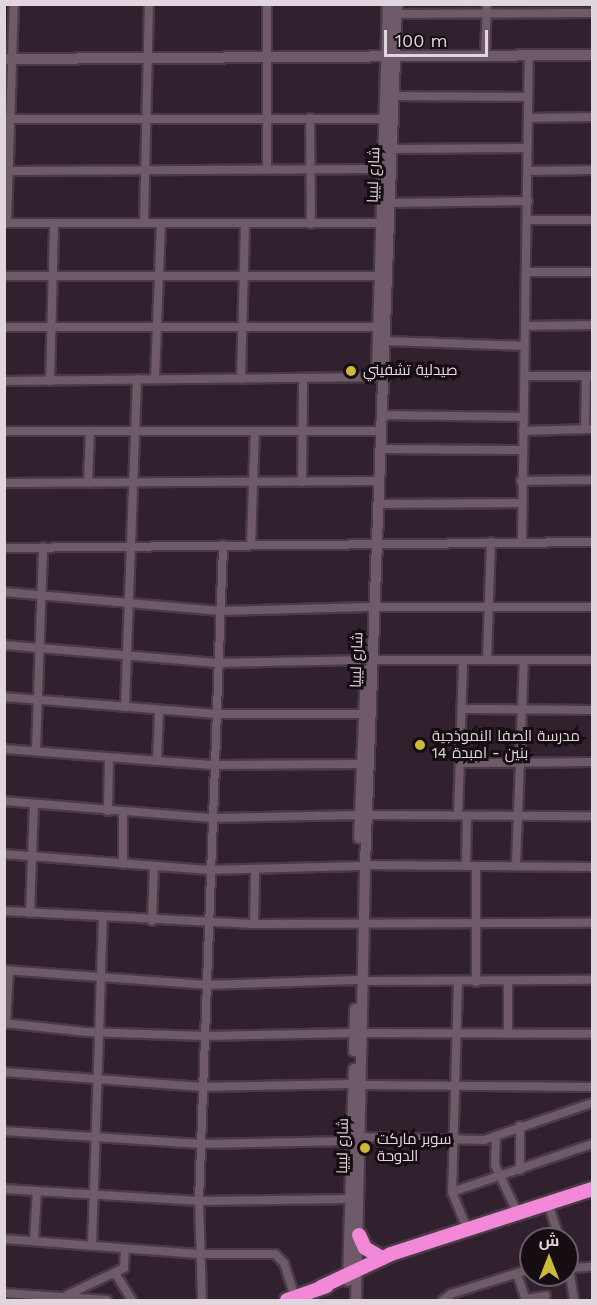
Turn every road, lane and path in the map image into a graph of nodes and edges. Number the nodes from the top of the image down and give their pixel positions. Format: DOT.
graph roads {
  1 [pos="14,4"];
  2 [pos="149,4"];
  3 [pos="267,4"];
  4 [pos="487,4"];
  5 [pos="392,9"];
  6 [pos="486,14"];
  7 [pos="592,14"];
  8 [pos="391,55"];
  9 [pos="485,55"];
  10 [pos="529,55"];
  11 [pos="592,55"];
  12 [pos="9,59"];
  13 [pos="148,60"];
  14 [pos="266,60"];
  15 [pos="394,96"];
  16 [pos="528,97"];
  17 [pos="592,117"];
  18 [pos="267,118"];
  19 [pos="310,118"];
  20 [pos="528,118"];
  21 [pos="8,119"];
  22 [pos="384,119"];
  23 [pos="145,120"];
  24 [pos="527,148"];
  25 [pos="392,150"];
  26 [pos="267,169"];
  27 [pos="383,169"];
  28 [pos="310,170"];
  29 [pos="592,170"];
  30 [pos="6,171"];
  31 [pos="528,171"];
  32 [pos="144,172"];
  33 [pos="528,201"];
  34 [pos="390,203"];
  35 [pos="528,220"];
  36 [pos="592,220"];
  37 [pos="6,223"];
  38 [pos="144,223"];
  39 [pos="381,223"];
  40 [pos="54,224"];
  41 [pos="161,224"];
  42 [pos="311,224"];
  43 [pos="245,225"];
  44 [pos="385,239"];
  45 [pos="527,272"];
  46 [pos="592,272"];
  47 [pos="243,274"];
  48 [pos="53,275"];
  49 [pos="159,275"];
  50 [pos="5,276"];
  51 [pos="383,276"];
  52 [pos="4,285"];
  53 [pos="592,325"];
  54 [pos="242,326"];
  55 [pos="526,326"];
  56 [pos="4,327"];
  57 [pos="157,327"];
  58 [pos="378,327"];
  59 [pos="51,328"];
  60 [pos="385,341"];
  61 [pos="525,346"];
  62 [pos="525,376"];
  63 [pos="589,376"];
  64 [pos="376,377"];
  65 [pos="155,378"];
  66 [pos="137,379"];
  67 [pos="241,379"];
  68 [pos="303,379"];
  69 [pos="4,381"];
  70 [pos="50,381"];
  71 [pos="382,415"];
  72 [pos="523,417"];
  73 [pos="589,429"];
  74 [pos="303,430"];
  75 [pos="4,431"];
  76 [pos="255,431"];
  77 [pos="374,431"];
  78 [pos="523,431"];
  79 [pos="90,432"];
  80 [pos="135,432"];
  81 [pos="380,449"];
  82 [pos="523,450"];
  83 [pos="592,480"];
  84 [pos="373,481"];
  85 [pos="521,481"];
  86 [pos="254,482"];
  87 [pos="302,482"];
  88 [pos="4,483"];
  89 [pos="88,483"];
  90 [pos="134,484"];
  91 [pos="522,503"];
  92 [pos="379,504"];
  93 [pos="491,542"];
  94 [pos="522,542"];
  95 [pos="592,542"];
  96 [pos="251,543"];
  97 [pos="374,543"];
  98 [pos="223,545"];
  99 [pos="132,547"];
  100 [pos="4,548"];
  101 [pos="44,548"];
  102 [pos="4,592"];
  103 [pos="43,596"];
  104 [pos="131,604"];
  105 [pos="372,607"];
  106 [pos="488,607"];
  107 [pos="592,607"];
  108 [pos="220,611"];
  109 [pos="4,645"];
  110 [pos="41,648"];
  111 [pos="128,655"];
  112 [pos="370,660"];
  113 [pos="487,660"];
  114 [pos="524,660"];
  115 [pos="592,660"];
  116 [pos="463,661"];
  117 [pos="217,663"];
  118 [pos="4,697"];
  119 [pos="38,700"];
  120 [pos="125,707"];
  121 [pos="463,709"];
  122 [pos="522,710"];
  123 [pos="592,710"];
  124 [pos="159,711"];
  125 [pos="216,714"];
  126 [pos="364,714"];
  127 [pos="4,749"];
  128 [pos="36,752"];
  129 [pos="109,758"];
  130 [pos="365,758"];
  131 [pos="157,761"];
  132 [pos="592,762"];
  133 [pos="461,763"];
  134 [pos="519,763"];
  135 [pos="214,765"];
  136 [pos="4,801"];
  137 [pos="34,804"];
  138 [pos="108,811"];
  139 [pos="123,812"];
  140 [pos="363,815"];
  141 [pos="517,815"];
  142 [pos="462,816"];
  143 [pos="592,816"];
  144 [pos="212,818"];
  145 [pos="4,854"];
  146 [pos="32,856"];
  147 [pos="123,864"];
  148 [pos="362,865"];
  149 [pos="516,865"];
  150 [pos="154,866"];
  151 [pos="466,866"];
  152 [pos="476,866"];
  153 [pos="592,867"];
  154 [pos="208,870"];
  155 [pos="255,871"];
  156 [pos="4,911"];
  157 [pos="30,913"];
  158 [pos="103,919"];
  159 [pos="152,921"];
  160 [pos="207,923"];
  161 [pos="592,923"];
  162 [pos="254,924"];
  163 [pos="476,925"];
  164 [pos="360,927"];
  165 [pos="7,970"];
  166 [pos="102,975"];
  167 [pos="359,980"];
  168 [pos="592,980"];
  169 [pos="508,981"];
  170 [pos="458,982"];
  171 [pos="476,982"];
  172 [pos="206,985"];
  173 [pos="5,1023"];
  174 [pos="100,1032"];
  175 [pos="358,1033"];
  176 [pos="508,1033"];
  177 [pos="458,1034"];
  178 [pos="592,1034"];
  179 [pos="204,1036"];
  180 [pos="4,1072"];
  181 [pos="99,1079"];
  182 [pos="357,1084"];
  183 [pos="457,1084"];
  184 [pos="202,1087"];
  185 [pos="592,1087"];
  186 [pos="592,1103"];
  187 [pos="520,1126"];
  188 [pos="4,1131"];
  189 [pos="496,1136"];
  190 [pos="96,1137"];
  191 [pos="452,1138"];
  192 [pos="355,1139"];
  193 [pos="201,1144"];
  194 [pos="592,1144"];
  195 [pos="520,1170"];
  196 [pos="499,1177"];
  197 [pos="4,1188"];
  198 [pos="592,1189"];
  199 [pos="37,1191"];
  200 [pos="452,1192"];
  201 [pos="93,1196"];
  202 [pos="350,1199"];
  203 [pos="199,1201"];
  204 [pos="547,1201"];
  205 [pos="517,1212"];
  206 [pos="556,1227"];
  207 [pos="468,1231"];
  208 [pos="358,1235"];
  209 [pos="4,1239"];
  210 [pos="34,1241"];
  211 [pos="92,1246"];
  212 [pos="125,1249"];
  213 [pos="401,1253"];
  214 [pos="198,1254"];
  215 [pos="382,1258"];
  216 [pos="353,1272"];
  217 [pos="115,1273"];
  218 [pos="517,1274"];
  219 [pos="4,1293"];
  220 [pos="66,1295"];
  221 [pos="355,1296"];
  222 [pos="546,1296"];
  223 [pos="28,1298"];
  224 [pos="291,1299"];
  225 [pos="107,1300"];
  226 [pos="132,1300"];
  227 [pos="202,1300"];
  228 [pos="443,1300"];
  229 [pos="526,1300"];
  1 -- 12 [label="street"];
  2 -- 13 [label="street"];
  3 -- 14 [label="street"];
  4 -- 6 [label="street"];
  5 -- 6 [label="street"];
  5 -- 8 [label="main road"];
  6 -- 7 [label="street"];
  6 -- 9 [label="street"];
  8 -- 9 [label="main road"];
  8 -- 14 [label="main road"];
  8 -- 15 [label="main road, شارع ليبيا"];
  8 -- 22 [label="main road, شارع ليبيا"];
  9 -- 10 [label="main road"];
  10 -- 11 [label="main road"];
  10 -- 16 [label="street"];
  12 -- 13 [label="main road"];
  12 -- 21 [label="street"];
  13 -- 14 [label="main road"];
  13 -- 23 [label="street"];
  14 -- 18 [label="street"];
  15 -- 16 [label="street"];
  15 -- 25 [label="main road, شارع ليبيا"];
  16 -- 20 [label="street"];
  17 -- 20 [label="street"];
  18 -- 19 [label="street"];
  18 -- 23 [label="street"];
  18 -- 26 [label="street"];
  19 -- 22 [label="street"];
  19 -- 28 [label="street"];
  20 -- 24 [label="street"];
  21 -- 23 [label="street"];
  21 -- 30 [label="street"];
  22 -- 27 [label="main road, شارع ليبيا"];
  23 -- 32 [label="street"];
  24 -- 25 [label="street"];
  24 -- 31 [label="street"];
  25 -- 34 [label="main road, شارع ليبيا"];
  26 -- 28 [label="street"];
  26 -- 32 [label="street"];
  27 -- 28 [label="street"];
  27 -- 39 [label="main road, شارع ليبيا"];
  28 -- 42 [label="street"];
  29 -- 31 [label="street"];
  30 -- 32 [label="street"];
  30 -- 37 [label="street"];
  31 -- 33 [label="street"];
  32 -- 38 [label="street"];
  33 -- 34 [label="street"];
  33 -- 35 [label="street"];
  34 -- 44 [label="main road, شارع ليبيا"];
  35 -- 36 [label="street"];
  35 -- 45 [label="street"];
  37 -- 40 [label="street"];
  38 -- 40 [label="street"];
  38 -- 41 [label="street"];
  39 -- 42 [label="street"];
  39 -- 44 [label="main road, شارع ليبيا"];
  40 -- 48 [label="street"];
  41 -- 43 [label="street"];
  41 -- 49 [label="street"];
  42 -- 43 [label="street"];
  43 -- 47 [label="street"];
  44 -- 51 [label="main road, شارع ليبيا"];
  45 -- 46 [label="street"];
  45 -- 55 [label="street"];
  47 -- 49 [label="street"];
  47 -- 51 [label="street"];
  47 -- 54 [label="street"];
  48 -- 49 [label="street"];
  48 -- 50 [label="street"];
  48 -- 59 [label="street"];
  49 -- 57 [label="street"];
  50 -- 52 [label="street"];
  51 -- 58 [label="main road, شارع ليبيا"];
  51 -- 60 [label="main road, شارع ليبيا"];
  53 -- 55 [label="street"];
  54 -- 57 [label="street"];
  54 -- 58 [label="street"];
  54 -- 67 [label="street"];
  55 -- 61 [label="street"];
  56 -- 59 [label="street"];
  57 -- 59 [label="street"];
  57 -- 65 [label="street"];
  58 -- 64 [label="main road, شارع ليبيا"];
  59 -- 70 [label="street"];
  60 -- 61 [label="street"];
  60 -- 71 [label="main road, شارع ليبيا"];
  61 -- 62 [label="street"];
  62 -- 63 [label="street"];
  62 -- 72 [label="street"];
  63 -- 73 [label="street"];
  64 -- 68 [label="street"];
  64 -- 77 [label="main road, شارع ليبيا"];
  65 -- 66 [label="street"];
  65 -- 67 [label="street"];
  66 -- 70 [label="street"];
  66 -- 80 [label="street"];
  67 -- 68 [label="street"];
  68 -- 74 [label="street"];
  69 -- 70 [label="street"];
  71 -- 72 [label="street"];
  71 -- 81 [label="main road, شارع ليبيا"];
  72 -- 78 [label="street"];
  73 -- 78 [label="street"];
  74 -- 76 [label="street"];
  74 -- 77 [label="street"];
  74 -- 87 [label="street"];
  75 -- 79 [label="street"];
  76 -- 80 [label="street"];
  76 -- 86 [label="street"];
  77 -- 84 [label="main road, شارع ليبيا"];
  78 -- 82 [label="street"];
  79 -- 80 [label="street"];
  79 -- 89 [label="street"];
  80 -- 90 [label="street"];
  81 -- 82 [label="street"];
  81 -- 92 [label="main road, شارع ليبيا"];
  82 -- 85 [label="street"];
  83 -- 85 [label="street"];
  84 -- 87 [label="street"];
  84 -- 97 [label="main road, شارع ليبيا"];
  85 -- 91 [label="street"];
  86 -- 87 [label="street"];
  86 -- 90 [label="street"];
  86 -- 96 [label="street"];
  88 -- 89 [label="street"];
  89 -- 90 [label="street"];
  90 -- 99 [label="street"];
  91 -- 92 [label="street"];
  91 -- 94 [label="street"];
  92 -- 97 [label="main road, شارع ليبيا"];
  93 -- 94 [label="street"];
  93 -- 97 [label="street"];
  93 -- 106 [label="street"];
  94 -- 95 [label="street"];
  96 -- 97 [label="street"];
  96 -- 98 [label="street"];
  97 -- 105 [label="main road, شارع ليبيا"];
  98 -- 99 [label="street"];
  98 -- 108 [label="street"];
  99 -- 101 [label="street"];
  99 -- 104 [label="street"];
  100 -- 101 [label="street"];
  101 -- 103 [label="street"];
  102 -- 103 [label="street"];
  103 -- 104 [label="street"];
  103 -- 110 [label="street"];
  104 -- 108 [label="street"];
  104 -- 111 [label="street"];
  105 -- 106 [label="street"];
  105 -- 108 [label="street"];
  105 -- 112 [label="main road, شارع ليبيا"];
  106 -- 107 [label="street"];
  106 -- 113 [label="street"];
  108 -- 117 [label="street"];
  109 -- 110 [label="street"];
  110 -- 111 [label="street"];
  110 -- 119 [label="street"];
  111 -- 117 [label="street"];
  111 -- 120 [label="street"];
  112 -- 116 [label="street"];
  112 -- 117 [label="street"];
  112 -- 126 [label="main road, شارع ليبيا"];
  112 -- 130 [label="main road, شارع ليبيا"];
  113 -- 114 [label="street"];
  113 -- 116 [label="street"];
  114 -- 115 [label="street"];
  114 -- 122 [label="street"];
  116 -- 121 [label="street"];
  117 -- 125 [label="street"];
  118 -- 119 [label="street"];
  119 -- 120 [label="street"];
  119 -- 128 [label="street"];
  120 -- 124 [label="street"];
  121 -- 122 [label="street"];
  121 -- 133 [label="street"];
  122 -- 123 [label="street"];
  122 -- 134 [label="street"];
  124 -- 125 [label="street"];
  124 -- 131 [label="street"];
  125 -- 126 [label="street"];
  125 -- 135 [label="street"];
  126 -- 130 [label="main road, شارع ليبيا"];
  127 -- 128 [label="street"];
  128 -- 129 [label="street"];
  129 -- 131 [label="street"];
  129 -- 138 [label="street"];
  130 -- 135 [label="street"];
  130 -- 140 [label="main road, شارع ليبيا"];
  131 -- 135 [label="street"];
  132 -- 134 [label="street"];
  133 -- 134 [label="street"];
  133 -- 142 [label="street"];
  134 -- 141 [label="street"];
  135 -- 144 [label="street"];
  136 -- 137 [label="street"];
  137 -- 138 [label="street"];
  137 -- 146 [label="street"];
  138 -- 139 [label="street"];
  139 -- 144 [label="street"];
  139 -- 147 [label="street"];
  140 -- 142 [label="street"];
  140 -- 144 [label="street"];
  140 -- 148 [label="main road, شارع ليبيا"];
  141 -- 142 [label="street"];
  141 -- 143 [label="street"];
  141 -- 149 [label="street"];
  142 -- 151 [label="street"];
  144 -- 154 [label="street"];
  145 -- 146 [label="street"];
  146 -- 147 [label="street"];
  146 -- 157 [label="street"];
  147 -- 150 [label="street"];
  148 -- 151 [label="street"];
  148 -- 155 [label="street"];
  148 -- 164 [label="main road, شارع ليبيا"];
  149 -- 152 [label="street"];
  149 -- 153 [label="street"];
  150 -- 154 [label="street"];
  150 -- 159 [label="street"];
  151 -- 152 [label="street"];
  152 -- 163 [label="street"];
  154 -- 155 [label="street"];
  154 -- 160 [label="street"];
  155 -- 162 [label="street"];
  156 -- 157 [label="street"];
  157 -- 158 [label="street"];
  158 -- 159 [label="street"];
  158 -- 166 [label="street"];
  159 -- 160 [label="street"];
  160 -- 162 [label="street"];
  160 -- 172 [label="street"];
  161 -- 163 [label="street"];
  162 -- 164 [label="street"];
  163 -- 164 [label="street"];
  163 -- 171 [label="street"];
  164 -- 167 [label="main road, شارع ليبيا"];
  165 -- 166 [label="street"];
  165 -- 173 [label="street"];
  166 -- 172 [label="street"];
  166 -- 174 [label="street"];
  167 -- 170 [label="street"];
  167 -- 172 [label="street"];
  167 -- 175 [label="main road, شارع ليبيا"];
  168 -- 169 [label="street"];
  169 -- 171 [label="street"];
  169 -- 176 [label="street"];
  170 -- 171 [label="street"];
  170 -- 177 [label="street"];
  172 -- 179 [label="street"];
  173 -- 174 [label="street"];
  174 -- 179 [label="street"];
  174 -- 181 [label="street"];
  175 -- 177 [label="street"];
  175 -- 179 [label="street"];
  175 -- 182 [label="main road, شارع ليبيا"];
  176 -- 177 [label="street"];
  176 -- 178 [label="street"];
  177 -- 183 [label="street"];
  179 -- 184 [label="street"];
  180 -- 181 [label="street"];
  181 -- 184 [label="street"];
  181 -- 190 [label="street"];
  182 -- 183 [label="street"];
  182 -- 184 [label="street"];
  182 -- 192 [label="main road, شارع ليبيا"];
  183 -- 185 [label="street"];
  183 -- 191 [label="street"];
  184 -- 193 [label="street"];
  186 -- 187 [label="street"];
  187 -- 189 [label="street"];
  187 -- 195 [label="street"];
  188 -- 190 [label="street"];
  189 -- 191 [label="street"];
  189 -- 196 [label="street"];
  190 -- 193 [label="street"];
  190 -- 201 [label="street"];
  191 -- 192 [label="street"];
  191 -- 200 [label="street"];
  192 -- 193 [label="street"];
  192 -- 202 [label="main road, شارع ليبيا"];
  192 -- 208 [label="main road, شارع ليبيا"];
  193 -- 203 [label="street"];
  194 -- 195 [label="street"];
  195 -- 196 [label="street"];
  196 -- 200 [label="street"];
  196 -- 205 [label="street"];
  197 -- 199 [label="street"];
  198 -- 204 [label="highway"];
  199 -- 201 [label="street"];
  199 -- 210 [label="street"];
  200 -- 207 [label="street"];
  201 -- 203 [label="street"];
  201 -- 211 [label="street"];
  202 -- 203 [label="street"];
  202 -- 216 [label="main road, شارع ليبيا"];
  203 -- 214 [label="street"];
  204 -- 205 [label="highway"];
  204 -- 206 [label="street"];
  205 -- 207 [label="highway"];
  207 -- 213 [label="highway"];
  208 -- 215 [label="highway"];
  208 -- 216 [label="main road, شارع ليبيا"];
  209 -- 210 [label="street"];
  210 -- 211 [label="street"];
  211 -- 212 [label="street"];
  212 -- 214 [label="street"];
  212 -- 217 [label="street"];
  213 -- 215 [label="highway"];
  213 -- 216 [label="highway"];
  214 -- 224 [label="street"];
  214 -- 227 [label="street"];
  215 -- 216 [label="highway"];
  216 -- 221 [label="main road"];
  216 -- 224 [label="highway"];
  217 -- 220 [label="street"];
  217 -- 226 [label="street"];
  218 -- 228 [label="street"];
  218 -- 229 [label="street"];
  219 -- 223 [label="street"];
  220 -- 223 [label="street"];
  220 -- 225 [label="street"];
  222 -- 229 [label="street"];
}
